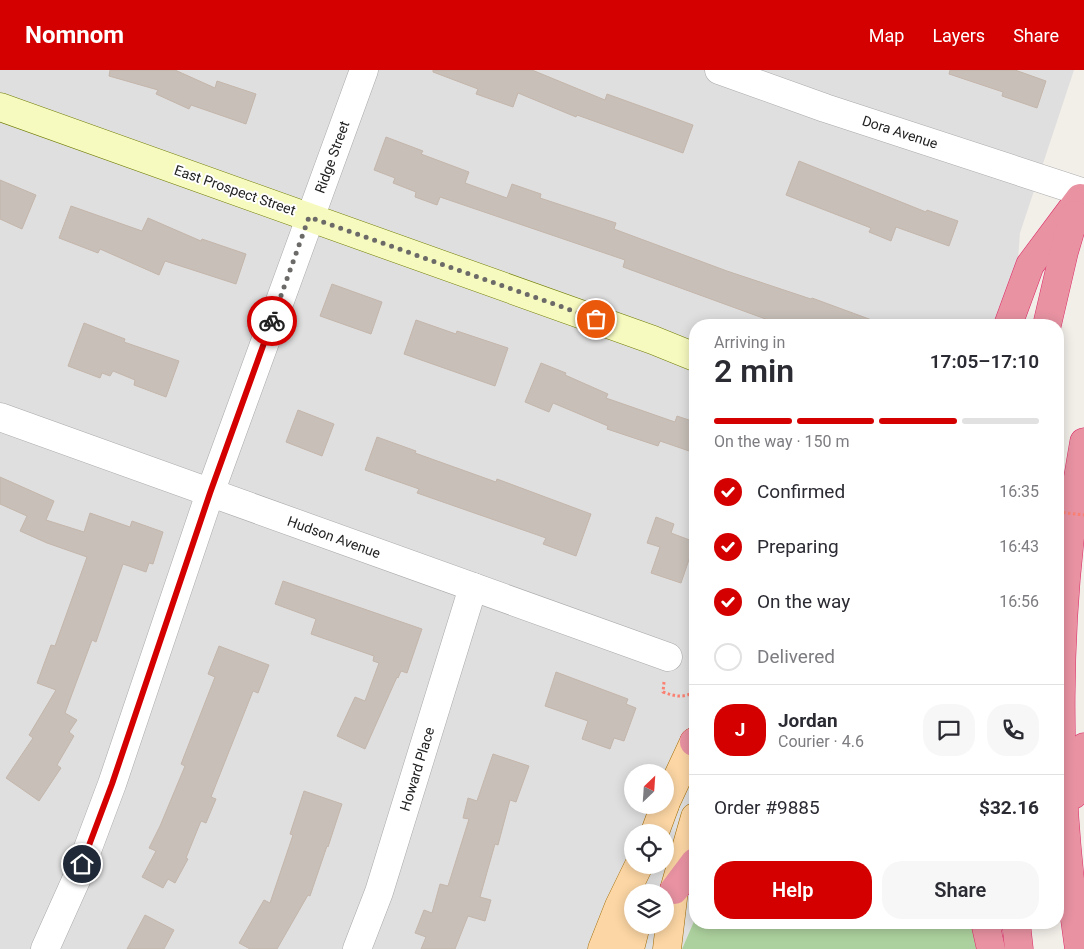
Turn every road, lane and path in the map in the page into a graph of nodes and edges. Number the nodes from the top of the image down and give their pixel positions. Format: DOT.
graph roads {
  1 [pos="364,70"];
  2 [pos="719,70"];
  3 [pos="0,107"];
  4 [pos="1082,192"];
  5 [pos="309,217"];
  6 [pos="1010,319"];
  7 [pos="1048,319"];
  8 [pos="689,355"];
  9 [pos="0,417"];
  10 [pos="1084,442"];
  11 [pos="210,493"];
  12 [pos="1064,513"];
  13 [pos="1084,515"];
  14 [pos="474,587"];
  15 [pos="1064,622"];
  16 [pos="668,657"];
  17 [pos="1084,747"];
  18 [pos="689,755"];
  19 [pos="674,786"];
  20 [pos="1064,807"];
  21 [pos="1065,830"];
  22 [pos="689,838"];
  23 [pos="689,870"];
  24 [pos="635,874"];
  25 [pos="674,890"];
  26 [pos="1074,914"];
  27 [pos="987,929"];
  28 [pos="1017,929"];
  29 [pos="634,934"];
  30 [pos="670,934"];
  31 [pos="1084,942"];
  32 [pos="45,949"];
  33 [pos="357,949"];
  34 [pos="602,949"];
  35 [pos="630,949"];
  36 [pos="668,949"];
  37 [pos="991,949"];
  38 [pos="1020,949"];
  39 [pos="1079,949"];
  1 -- 5 [label="street, Ridge Street"];
  2 -- 4 [label="street, Dora Avenue"];
  3 -- 5 [label="street, East Prospect Street"];
  4 -- 6 [label="highway"];
  4 -- 7 [label="highway"];
  5 -- 8 [label="street, East Prospect Street"];
  5 -- 11 [label="street, Ridge Street"];
  9 -- 11 [label="street, Hudson Avenue"];
  10 -- 15 [label="highway"];
  11 -- 14 [label="street, Hudson Avenue"];
  11 -- 32 [label="street, Ridge Street"];
  12 -- 13 [label="path, bridge"];
  14 -- 16 [label="street, Hudson Avenue"];
  14 -- 33 [label="street, Howard Place"];
  17 -- 21 [label="highway"];
  18 -- 19 [label="main road"];
  20 -- 21 [label="highway"];
  21 -- 26 [label="highway"];
  22 -- 25 [label="main road"];
  23 -- 25 [label="highway"];
  24 -- 34 [label="main road"];
  26 -- 31 [label="highway"];
  26 -- 39 [label="highway"];
  27 -- 37 [label="highway"];
  28 -- 38 [label="highway"];
  29 -- 35 [label="main road"];
  30 -- 36 [label="main road"];
}
